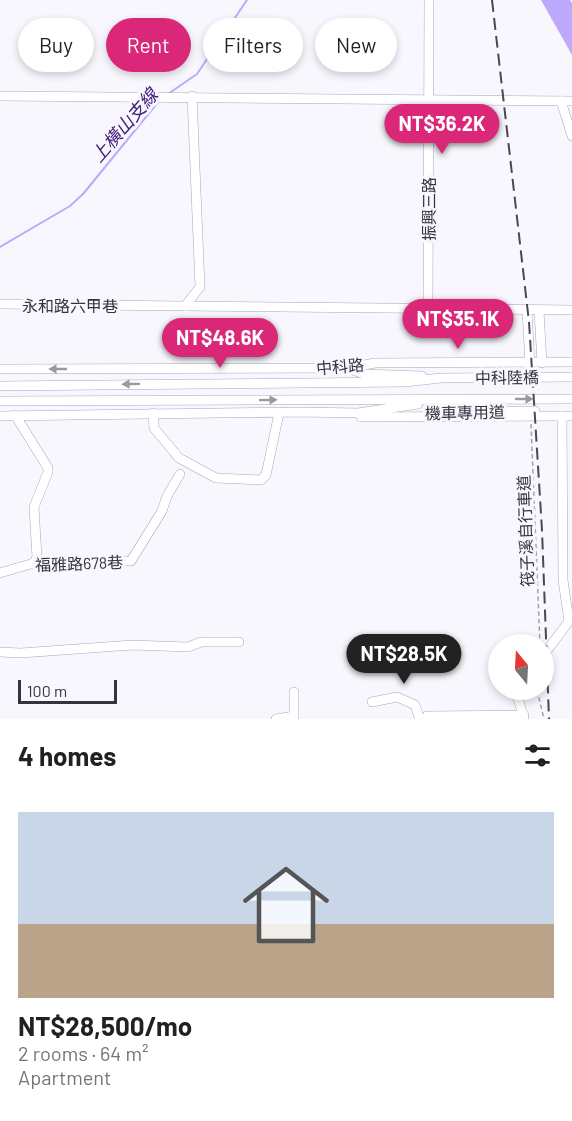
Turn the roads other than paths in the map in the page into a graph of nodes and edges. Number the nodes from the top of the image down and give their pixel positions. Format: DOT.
graph roads {
  1 [pos="429,0"];
  2 [pos="0,96"];
  3 [pos="192,96"];
  4 [pos="428,98"];
  5 [pos="561,101"];
  6 [pos="572,101"];
  7 [pos="572,136"];
  8 [pos="0,304"];
  9 [pos="185,306"];
  10 [pos="428,309"];
  11 [pos="572,310"];
  12 [pos="527,311"];
  13 [pos="539,311"];
  14 [pos="572,362"];
  15 [pos="542,363"];
  16 [pos="530,364"];
  17 [pos="348,368"];
  18 [pos="572,368"];
  19 [pos="0,369"];
  20 [pos="208,370"];
  21 [pos="572,377"];
  22 [pos="441,378"];
  23 [pos="209,383"];
  24 [pos="0,386"];
  25 [pos="572,399"];
  26 [pos="209,400"];
  27 [pos="444,400"];
  28 [pos="0,401"];
  29 [pos="572,410"];
  30 [pos="279,412"];
  31 [pos="153,413"];
  32 [pos="210,413"];
  33 [pos="358,413"];
  34 [pos="15,415"];
  35 [pos="332,415"];
  36 [pos="0,416"];
  37 [pos="567,416"];
  38 [pos="180,474"];
  39 [pos="34,563"];
  40 [pos="0,573"];
  41 [pos="554,641"];
  42 [pos="239,642"];
  43 [pos="0,651"];
  44 [pos="294,692"];
  45 [pos="519,700"];
  46 [pos="372,702"];
  47 [pos="524,717"];
  48 [pos="276,719"];
  49 [pos="425,719"];
  1 -- 4 [label="street, 振興三路"];
  2 -- 3 [label="street"];
  3 -- 4 [label="street"];
  3 -- 9 [label="street"];
  4 -- 5 [label="street"];
  4 -- 10 [label="street, 振興三路"];
  5 -- 6 [label="street"];
  5 -- 7 [label="street"];
  8 -- 9 [label="street, 永和路六甲巷"];
  9 -- 10 [label="street, 永和路六甲巷"];
  10 -- 12 [label="street, 永和路六甲巷"];
  11 -- 13 [label="street, 永和路六甲巷"];
  12 -- 13 [label="street, 永和路六甲巷"];
  12 -- 16 [label="street"];
  13 -- 15 [label="street"];
  14 -- 15 [label="street, 中科路"];
  15 -- 16 [label="street, 中科路"];
  16 -- 17 [label="street, 中科路"];
  17 -- 18 [label="street"];
  17 -- 20 [label="street, 中科路"];
  17 -- 22 [label="street"];
  20 -- 19 [label="street, 中科路, one-way"];
  20 -- 23 [label="street"];
  21 -- 22 [label="street, 中科陸橋"];
  22 -- 23 [label="street, 中科路"];
  23 -- 24 [label="street, 中科路, one-way"];
  23 -- 26 [label="street"];
  27 -- 25 [label="street, 中科陸橋, one-way"];
  26 -- 27 [label="street, 中科路, one-way"];
  26 -- 28 [label="street, 中科路"];
  26 -- 32 [label="street"];
  27 -- 33 [label="street"];
  29 -- 33 [label="street, 機車專用道"];
  30 -- 31 [label="street"];
  30 -- 32 [label="street"];
  30 -- 35 [label="street"];
  31 -- 32 [label="street"];
  31 -- 34 [label="street"];
  33 -- 35 [label="street"];
  34 -- 36 [label="street"];
  34 -- 39 [label="street"];
  35 -- 37 [label="street"];
  37 -- 41 [label="street"];
  38 -- 39 [label="street, 福雅路678巷"];
  39 -- 40 [label="street, 福雅路678巷"];
  42 -- 43 [label="street"];
  44 -- 48 [label="street"];
  45 -- 47 [label="street"];
  46 -- 49 [label="street"];
  47 -- 49 [label="street"];
}
